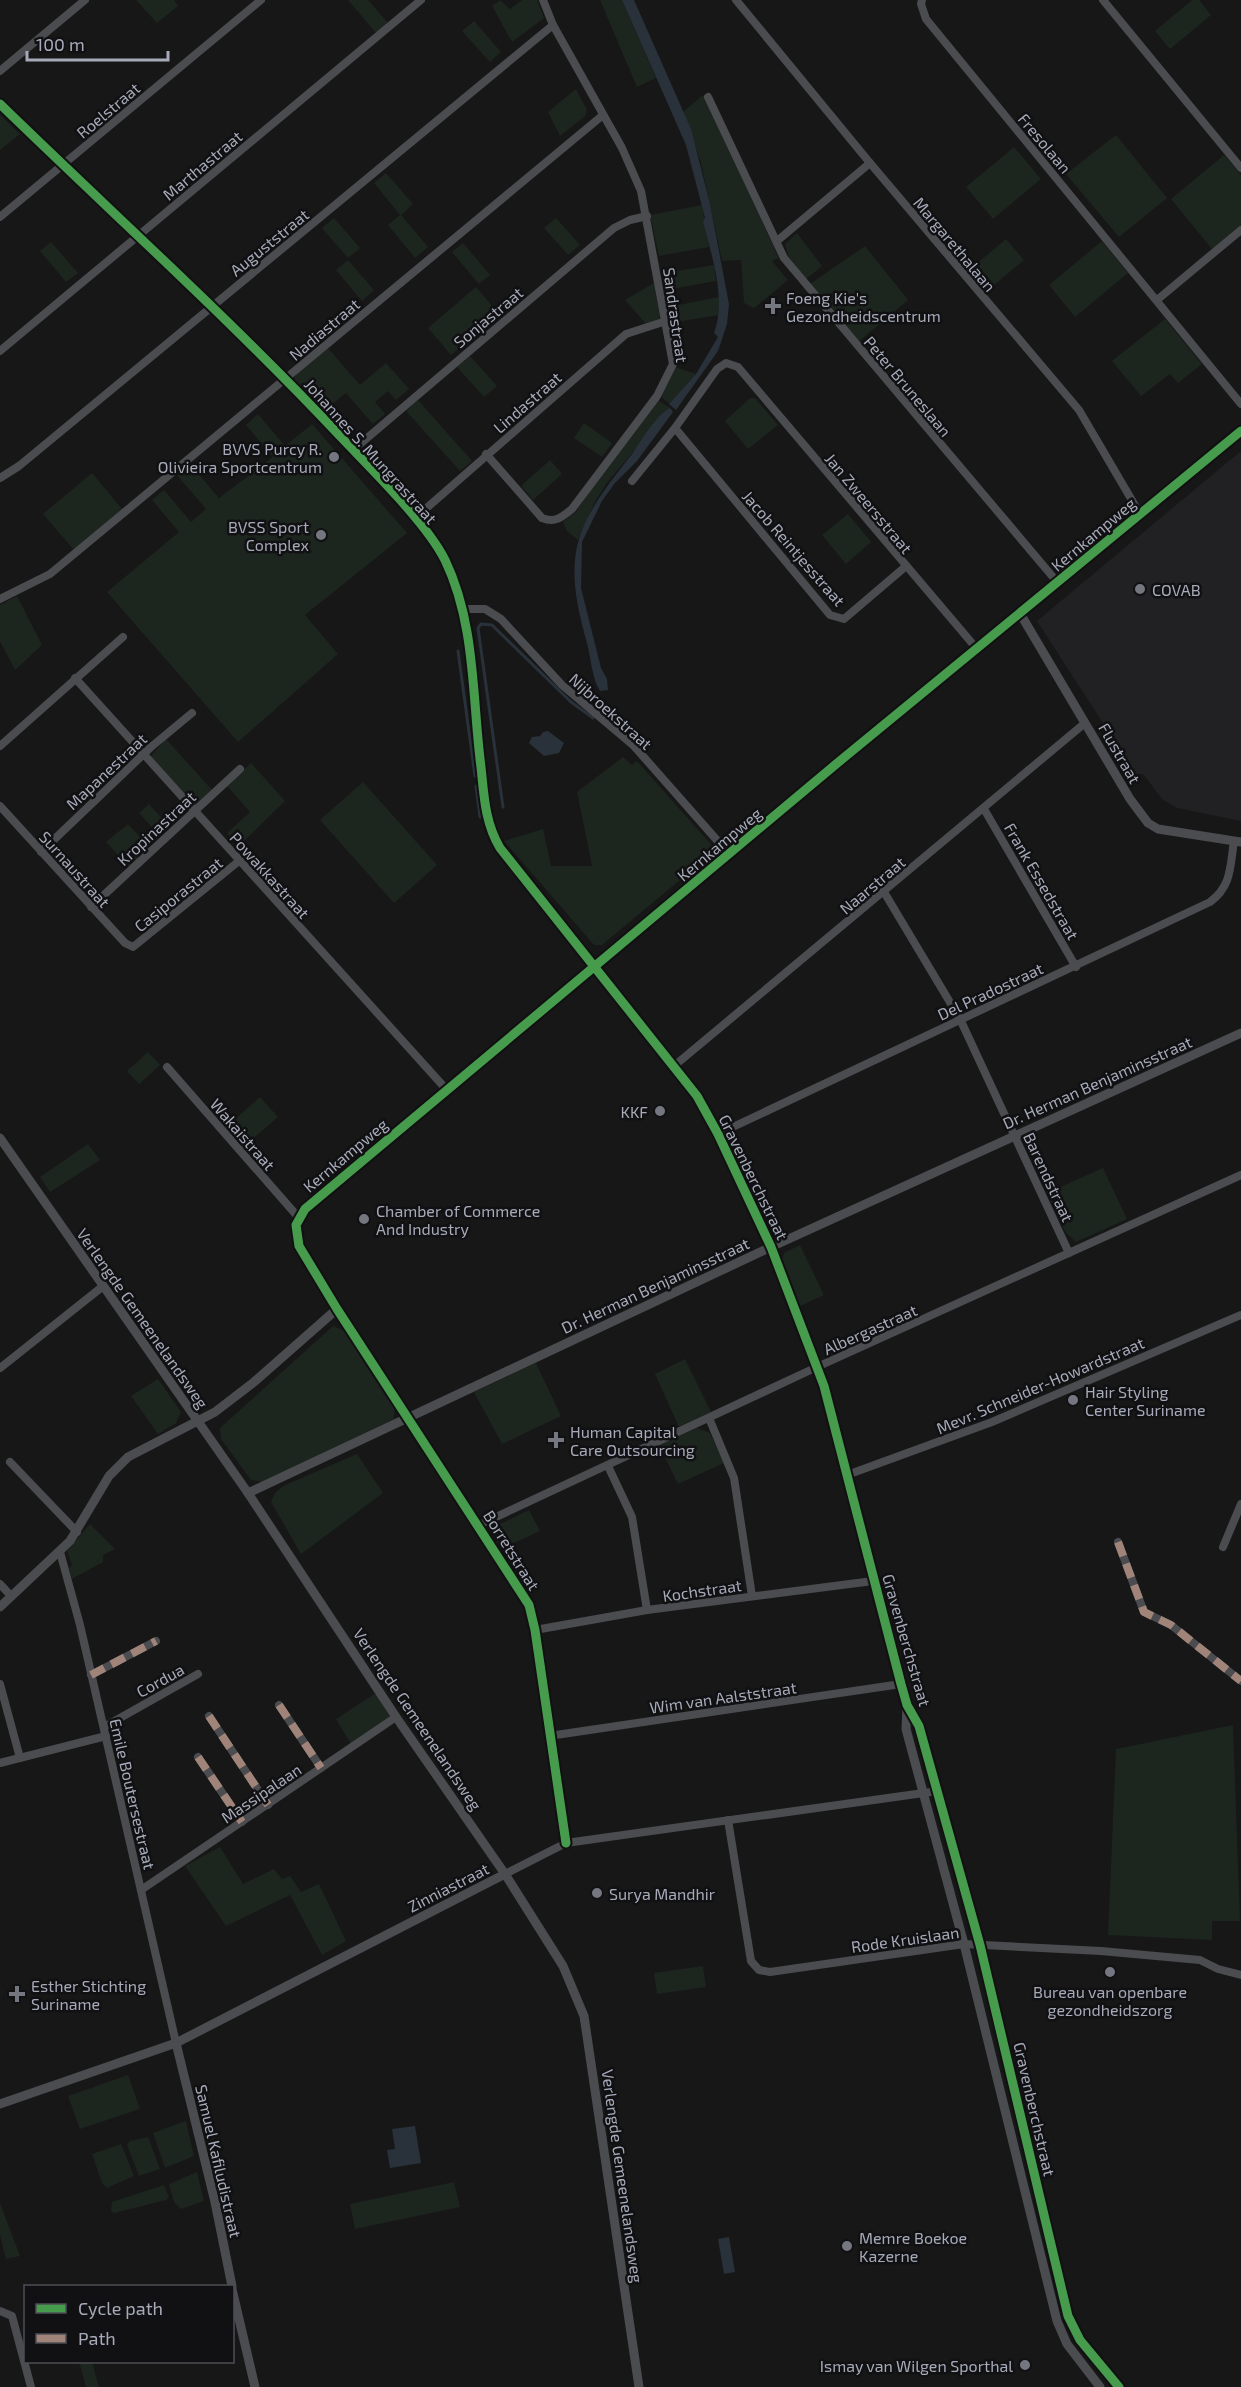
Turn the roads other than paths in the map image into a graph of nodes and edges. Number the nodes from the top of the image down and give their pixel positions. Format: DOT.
graph roads {
  1 [pos="85,0"];
  2 [pos="261,0"];
  3 [pos="421,0"];
  4 [pos="543,0"];
  5 [pos="736,0"];
  6 [pos="922,0"];
  7 [pos="1103,0"];
  8 [pos="553,25"];
  9 [pos="0,71"];
  10 [pos="708,97"];
  11 [pos="0,104"];
  12 [pos="603,115"];
  13 [pos="870,163"];
  14 [pos="63,165"];
  15 [pos="1241,168"];
  16 [pos="647,216"];
  17 [pos="0,217"];
  18 [pos="1241,230"];
  19 [pos="137,236"];
  20 [pos="777,242"];
  21 [pos="1157,300"];
  22 [pos="211,307"];
  23 [pos="666,321"];
  24 [pos="0,350"];
  25 [pos="285,380"];
  26 [pos="1241,404"];
  27 [pos="675,428"];
  28 [pos="1241,431"];
  29 [pos="353,450"];
  30 [pos="486,454"];
  31 [pos="0,478"];
  32 [pos="632,481"];
  33 [pos="1140,514"];
  34 [pos="414,519"];
  35 [pos="905,567"];
  36 [pos="1058,583"];
  37 [pos="1,596"];
  38 [pos="462,609"];
  39 [pos="1020,615"];
  40 [pos="123,637"];
  41 [pos="977,650"];
  42 [pos="75,678"];
  43 [pos="192,713"];
  44 [pos="1085,723"];
  45 [pos="0,746"];
  46 [pos="143,755"];
  47 [pos="240,769"];
  48 [pos="0,806"];
  49 [pos="984,809"];
  50 [pos="193,811"];
  51 [pos="1238,841"];
  52 [pos="41,852"];
  53 [pos="730,855"];
  54 [pos="239,861"];
  55 [pos="884,892"];
  56 [pos="91,907"];
  57 [pos="133,947"];
  58 [pos="596,967"];
  59 [pos="1076,967"];
  60 [pos="960,1019"];
  61 [pos="1241,1033"];
  62 [pos="674,1066"];
  63 [pos="167,1067"];
  64 [pos="446,1089"];
  65 [pos="718,1134"];
  66 [pos="1015,1136"];
  67 [pos="0,1138"];
  68 [pos="1241,1175"];
  69 [pos="299,1218"];
  70 [pos="771,1247"];
  71 [pos="1069,1253"];
  72 [pos="102,1287"];
  73 [pos="337,1310"];
  74 [pos="1241,1314"];
  75 [pos="0,1368"];
  76 [pos="817,1368"];
  77 [pos="407,1418"];
  78 [pos="709,1418"];
  79 [pos="198,1421"];
  80 [pos="10,1462"];
  81 [pos="608,1466"];
  82 [pos="847,1475"];
  83 [pos="248,1493"];
  84 [pos="1241,1504"];
  85 [pos="479,1526"];
  86 [pos="77,1532"];
  87 [pos="1118,1542"];
  88 [pos="1223,1547"];
  89 [pos="60,1552"];
  90 [pos="873,1581"];
  91 [pos="0,1584"];
  92 [pos="11,1596"];
  93 [pos="752,1596"];
  94 [pos="0,1607"];
  95 [pos="647,1611"];
  96 [pos="535,1630"];
  97 [pos="156,1641"];
  98 [pos="198,1674"];
  99 [pos="91,1675"];
  100 [pos="1241,1682"];
  101 [pos="0,1684"];
  102 [pos="901,1684"];
  103 [pos="279,1705"];
  104 [pos="907,1705"];
  105 [pos="209,1716"];
  106 [pos="396,1717"];
  107 [pos="104,1727"];
  108 [pos="106,1736"];
  109 [pos="549,1736"];
  110 [pos="198,1757"];
  111 [pos="20,1758"];
  112 [pos="0,1764"];
  113 [pos="321,1768"];
  114 [pos="938,1791"];
  115 [pos="925,1793"];
  116 [pos="268,1805"];
  117 [pos="728,1820"];
  118 [pos="242,1822"];
  119 [pos="566,1843"];
  120 [pos="505,1874"];
  121 [pos="141,1890"];
  122 [pos="964,1944"];
  123 [pos="980,1946"];
  124 [pos="1241,1975"];
  125 [pos="176,2043"];
  126 [pos="0,2104"];
  127 [pos="231,2285"];
  128 [pos="234,2297"];
  129 [pos="0,2311"];
  130 [pos="22,2340"];
  131 [pos="26,2363"];
  132 [pos="31,2387"];
  133 [pos="255,2387"];
  134 [pos="639,2387"];
  135 [pos="1100,2387"];
  136 [pos="1119,2387"];
  1 -- 9 [label="street"];
  2 -- 14 [label="street, Roelstraat"];
  3 -- 19 [label="street, Marthastraat"];
  4 -- 8 [label="street, Sandrastraat"];
  5 -- 13 [label="street, Margarethalaan"];
  6 -- 21 [label="street, Fresolaan"];
  7 -- 15 [label="street"];
  8 -- 12 [label="street, Sandrastraat"];
  8 -- 22 [label="street, Auguststraat"];
  10 -- 20 [label="street, Peter Bruneslaan"];
  11 -- 14 [label="street, Johannes S. Mungrastraat"];
  12 -- 16 [label="street, Sandrastraat"];
  12 -- 25 [label="street, Nadiastraat"];
  13 -- 20 [label="street"];
  13 -- 33 [label="street, Margarethalaan"];
  14 -- 17 [label="street, Roelstraat"];
  14 -- 19 [label="street, Johannes S. Mungrastraat"];
  16 -- 23 [label="street, Sandrastraat"];
  16 -- 29 [label="street, Sonjastraat"];
  18 -- 21 [label="street"];
  19 -- 22 [label="street, Johannes S. Mungrastraat"];
  19 -- 24 [label="street, Marthastraat"];
  20 -- 36 [label="street, Peter Bruneslaan"];
  21 -- 26 [label="street, Fresolaan"];
  22 -- 25 [label="street, Johannes S. Mungrastraat"];
  22 -- 31 [label="street, Auguststraat"];
  23 -- 30 [label="street, Lindastraat"];
  23 -- 30 [label="street, Sandrastraat"];
  25 -- 29 [label="street, Johannes S. Mungrastraat"];
  25 -- 37 [label="street, Nadiastraat"];
  27 -- 32 [label="street"];
  27 -- 35 [label="street, Jacob Reintjesstraat"];
  27 -- 35 [label="street, Jan Zweersstraat"];
  28 -- 33 [label="street, Kernkampweg"];
  29 -- 34 [label="street, Johannes S. Mungrastraat"];
  30 -- 34 [label="street, Lindastraat"];
  33 -- 36 [label="street, Kernkampweg"];
  34 -- 38 [label="street, Johannes S. Mungrastraat"];
  35 -- 41 [label="street, Jan Zweersstraat"];
  36 -- 39 [label="street, Kernkampweg"];
  38 -- 53 [label="street, Nijbroekstraat"];
  38 -- 58 [label="street, Johannes S. Mungrastraat"];
  39 -- 41 [label="street, Kernkampweg"];
  39 -- 44 [label="street, Flustraat"];
  40 -- 42 [label="street"];
  41 -- 53 [label="street, Kernkampweg"];
  42 -- 45 [label="street"];
  42 -- 46 [label="street, Powakkastraat"];
  43 -- 46 [label="street, Mapanestraat"];
  44 -- 49 [label="street, Naarstraat"];
  44 -- 51 [label="street, Flustraat"];
  46 -- 50 [label="street, Powakkastraat"];
  46 -- 52 [label="street, Mapanestraat"];
  47 -- 50 [label="street, Kropinastraat"];
  48 -- 52 [label="street, Surnaustraat"];
  49 -- 55 [label="street, Naarstraat"];
  49 -- 59 [label="street, Frank Essedstraat"];
  50 -- 54 [label="street, Powakkastraat"];
  50 -- 56 [label="street, Kropinastraat"];
  51 -- 59 [label="street, Del Pradostraat"];
  52 -- 56 [label="street, Surnaustraat"];
  53 -- 58 [label="street, Kernkampweg"];
  54 -- 57 [label="street, Casiporastraat"];
  54 -- 64 [label="street, Powakkastraat"];
  55 -- 60 [label="street, Barendstraat"];
  55 -- 62 [label="street, Naarstraat"];
  56 -- 57 [label="street, Surnaustraat"];
  58 -- 62 [label="street, Gravenberchstraat"];
  58 -- 64 [label="street, Kernkampweg"];
  59 -- 60 [label="street, Del Pradostraat"];
  60 -- 65 [label="street, Del Pradostraat"];
  60 -- 66 [label="street, Barendstraat"];
  61 -- 66 [label="street, Dr. Herman Benjaminsstraat"];
  62 -- 65 [label="street, Gravenberchstraat"];
  63 -- 69 [label="street, Wakaistraat"];
  64 -- 69 [label="street, Kernkampweg"];
  65 -- 70 [label="street, Gravenberchstraat"];
  66 -- 70 [label="street, Dr. Herman Benjaminsstraat"];
  66 -- 71 [label="street, Barendstraat"];
  67 -- 72 [label="street, Verlengde Gemeenelandsweg"];
  68 -- 71 [label="street, Albergastraat"];
  69 -- 73 [label="street"];
  70 -- 76 [label="street, Gravenberchstraat"];
  70 -- 77 [label="street, Dr. Herman Benjaminsstraat"];
  71 -- 76 [label="street, Albergastraat"];
  72 -- 75 [label="street"];
  72 -- 79 [label="street, Verlengde Gemeenelandsweg"];
  73 -- 77 [label="street, Borretstraat"];
  73 -- 79 [label="street"];
  74 -- 82 [label="street, Mevr. Schneider-Howardstraat"];
  76 -- 78 [label="street, Albergastraat"];
  76 -- 82 [label="street, Gravenberchstraat"];
  77 -- 83 [label="street, Dr. Herman Benjaminsstraat"];
  77 -- 85 [label="street, Borretstraat"];
  78 -- 81 [label="street, Albergastraat"];
  78 -- 93 [label="street"];
  79 -- 83 [label="street, Verlengde Gemeenelandsweg"];
  79 -- 86 [label="street"];
  80 -- 86 [label="street"];
  81 -- 85 [label="street, Albergastraat"];
  81 -- 95 [label="street"];
  82 -- 90 [label="street, Gravenberchstraat"];
  83 -- 106 [label="street, Verlengde Gemeenelandsweg"];
  84 -- 88 [label="street"];
  85 -- 96 [label="street, Borretstraat"];
  86 -- 89 [label="street"];
  87 -- 100 [label="street"];
  89 -- 92 [label="street"];
  89 -- 99 [label="street, Emile Boutersestraat"];
  90 -- 93 [label="street, Kochstraat"];
  90 -- 102 [label="street, Gravenberchstraat"];
  91 -- 92 [label="street"];
  92 -- 94 [label="street"];
  93 -- 95 [label="street, Kochstraat"];
  95 -- 96 [label="street, Kochstraat"];
  96 -- 109 [label="street, Borretstraat"];
  97 -- 99 [label="street"];
  98 -- 107 [label="street, Cordua"];
  99 -- 107 [label="street, Emile Boutersestraat"];
  101 -- 111 [label="street"];
  102 -- 104 [label="street, Gravenberchstraat"];
  102 -- 109 [label="street, Wim van Aalststraat"];
  103 -- 113 [label="street"];
  104 -- 114 [label="street, Gravenberchstraat"];
  104 -- 115 [label="street, Gravenberchstraat"];
  105 -- 116 [label="street"];
  106 -- 113 [label="street, Massipalaan"];
  106 -- 120 [label="street, Verlengde Gemeenelandsweg"];
  107 -- 108 [label="street, Emile Boutersestraat"];
  108 -- 111 [label="street"];
  108 -- 121 [label="street, Emile Boutersestraat"];
  109 -- 119 [label="street, Borretstraat"];
  110 -- 118 [label="street"];
  111 -- 112 [label="street"];
  113 -- 116 [label="street, Massipalaan"];
  114 -- 115 [label="street, Zinniastraat"];
  114 -- 123 [label="street, Gravenberchstraat"];
  115 -- 117 [label="street, Zinniastraat"];
  115 -- 122 [label="street, Gravenberchstraat"];
  116 -- 118 [label="street, Massipalaan"];
  117 -- 119 [label="street, Zinniastraat"];
  117 -- 122 [label="street, Rode Kruislaan"];
  118 -- 121 [label="street, Massipalaan"];
  119 -- 120 [label="street, Zinniastraat"];
  120 -- 125 [label="street, Zinniastraat"];
  120 -- 134 [label="street, Verlengde Gemeenelandsweg"];
  121 -- 125 [label="street, Emile Boutersestraat"];
  122 -- 123 [label="street, Rode Kruislaan"];
  122 -- 135 [label="street, Gravenberchstraat"];
  123 -- 124 [label="street, Rode Kruislaan"];
  123 -- 136 [label="street, Gravenberchstraat"];
  125 -- 126 [label="street, Zinniastraat"];
  125 -- 127 [label="street, Samuel Kafiludistraat"];
  128 -- 133 [label="street, Samuel Kafiludistraat"];
  129 -- 130 [label="street"];
  131 -- 132 [label="street"];
}
